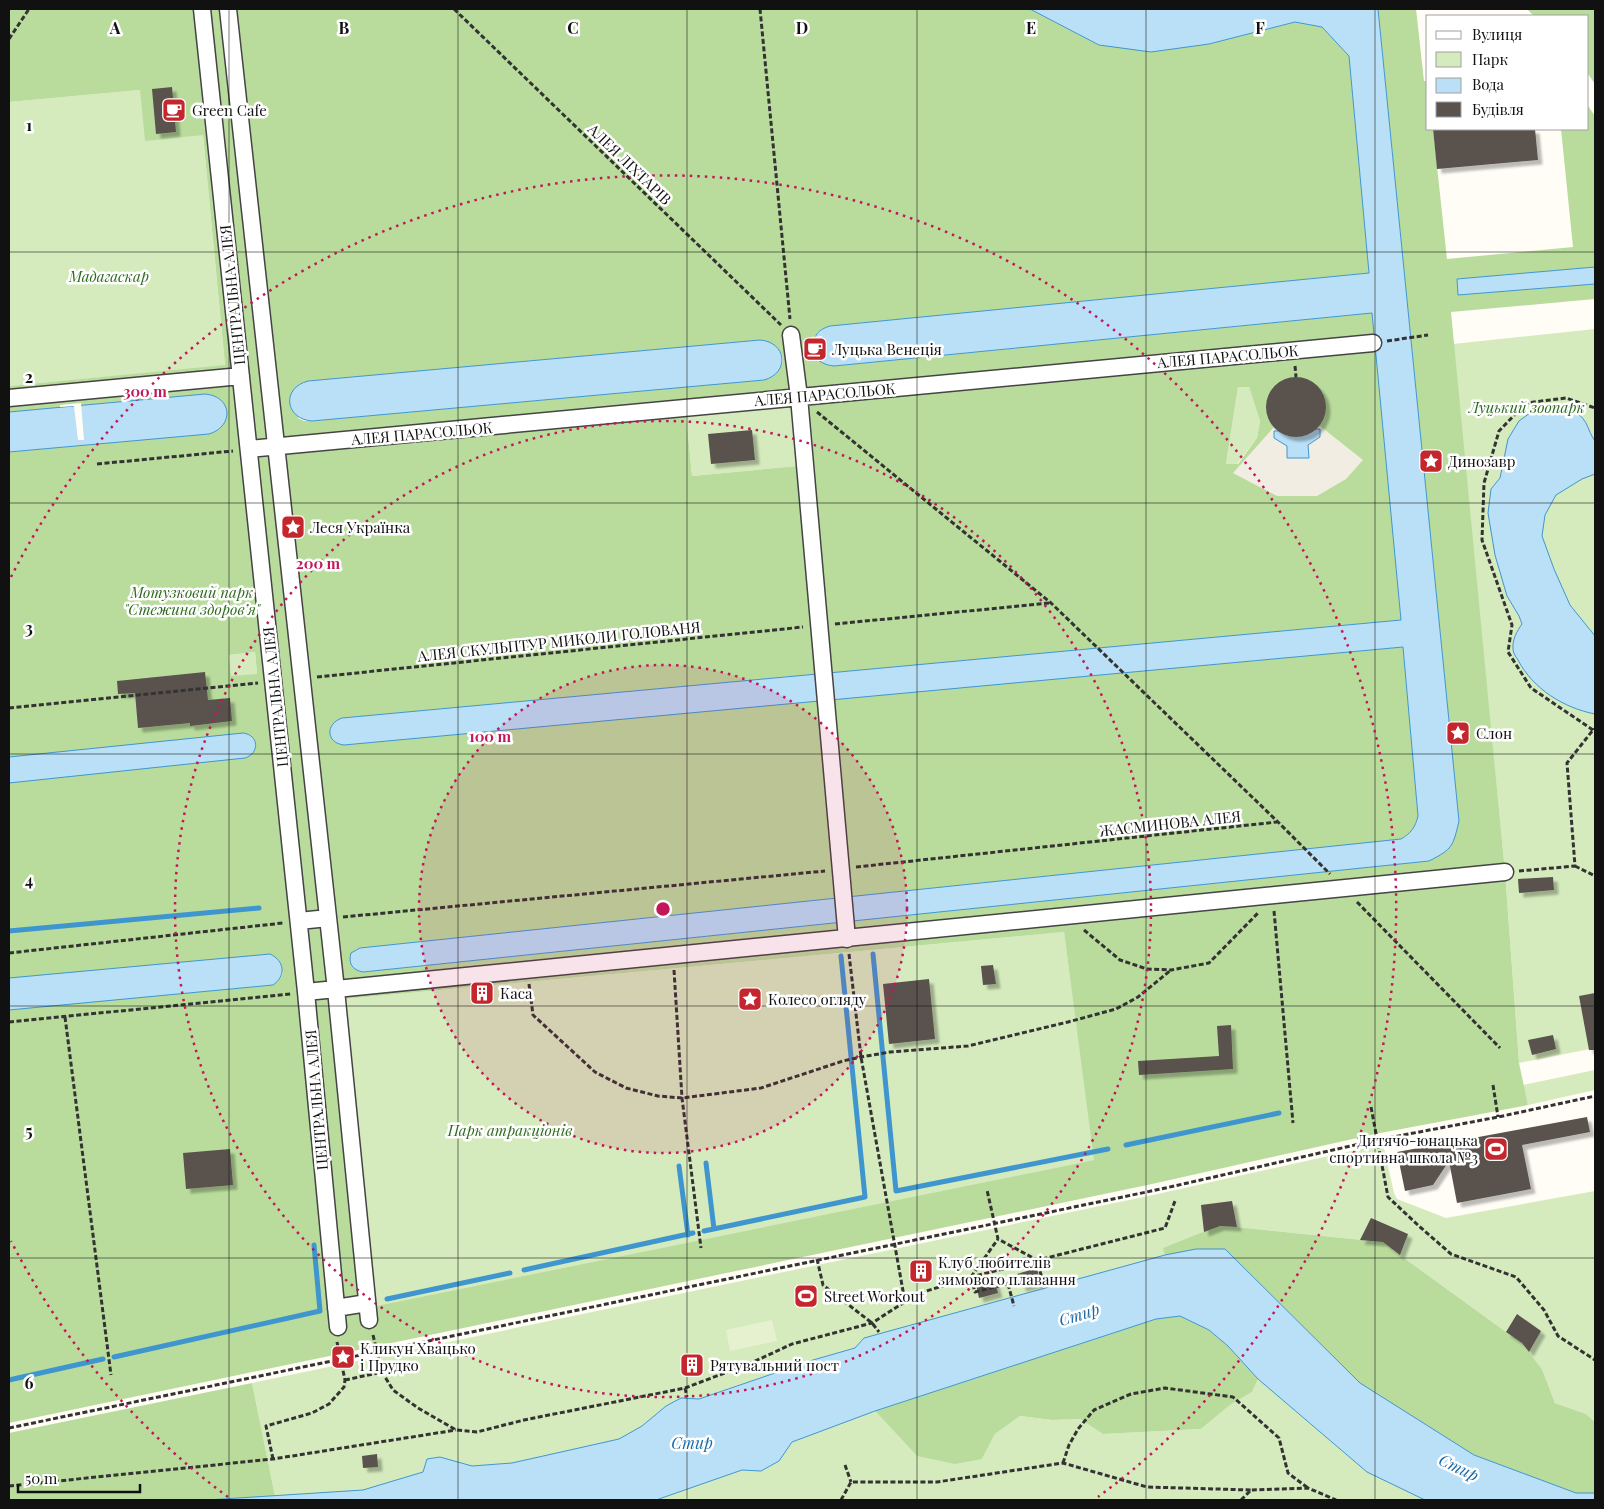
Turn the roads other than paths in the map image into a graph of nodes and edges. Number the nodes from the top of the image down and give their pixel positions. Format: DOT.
graph roads {
  1 [pos="202,9"];
  2 [pos="228,9"];
  3 [pos="237,84"];
  4 [pos="210,86"];
  5 [pos="791,335"];
  6 [pos="1373,343"];
  7 [pos="241,376"];
  8 [pos="799,397"];
  9 [pos="9,398"];
  10 [pos="276,447"];
  11 [pos="248,449"];
  12 [pos="302,678"];
  13 [pos="273,681"];
  14 [pos="1505,872"];
  15 [pos="328,918"];
  16 [pos="299,921"];
  17 [pos="848,939"];
  18 [pos="336,990"];
  19 [pos="306,992"];
  20 [pos="368,1303"];
  21 [pos="336,1308"];
  22 [pos="371,1327"];
  23 [pos="337,1334"];
  1 -- 4 [label="street, ЦЕНТРАЛЬНА АЛЕЯ"];
  2 -- 3 [label="street, ЦЕНТРАЛЬНА АЛЕЯ"];
  3 -- 4 [label="street"];
  3 -- 10 [label="street, ЦЕНТРАЛЬНА АЛЕЯ"];
  4 -- 7 [label="street, ЦЕНТРАЛЬНА АЛЕЯ"];
  5 -- 8 [label="street"];
  6 -- 8 [label="street, АЛЕЯ ПАРАСОЛЬОК"];
  7 -- 9 [label="street"];
  7 -- 11 [label="street, ЦЕНТРАЛЬНА АЛЕЯ"];
  8 -- 10 [label="street, АЛЕЯ ПАРАСОЛЬОК"];
  8 -- 17 [label="street"];
  10 -- 11 [label="street, АЛЕЯ ПАРАСОЛЬОК"];
  10 -- 12 [label="street, ЦЕНТРАЛЬНА АЛЕЯ"];
  11 -- 13 [label="street, ЦЕНТРАЛЬНА АЛЕЯ"];
  12 -- 13 [label="street"];
  12 -- 15 [label="street, ЦЕНТРАЛЬНА АЛЕЯ"];
  13 -- 16 [label="street, ЦЕНТРАЛЬНА АЛЕЯ"];
  14 -- 17 [label="street"];
  15 -- 16 [label="street"];
  15 -- 18 [label="street, ЦЕНТРАЛЬНА АЛЕЯ"];
  16 -- 19 [label="street, ЦЕНТРАЛЬНА АЛЕЯ"];
  17 -- 18 [label="street"];
  18 -- 19 [label="street"];
  18 -- 20 [label="street, ЦЕНТРАЛЬНА АЛЕЯ"];
  19 -- 21 [label="street, ЦЕНТРАЛЬНА АЛЕЯ"];
  20 -- 21 [label="street"];
  20 -- 22 [label="street, ЦЕНТРАЛЬНА АЛЕЯ"];
  21 -- 23 [label="street, ЦЕНТРАЛЬНА АЛЕЯ"];
}
